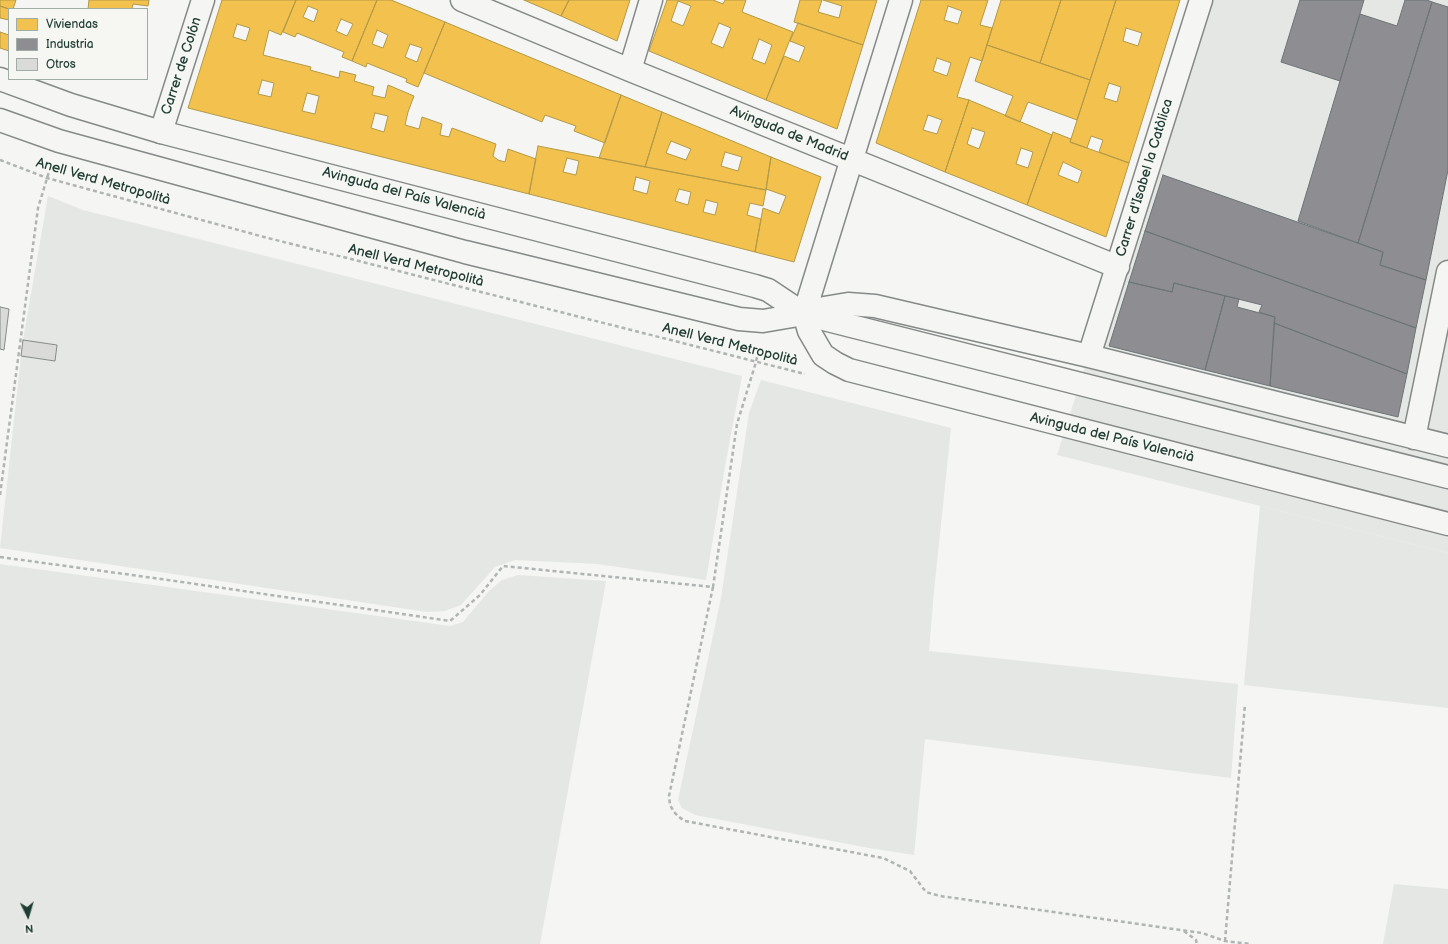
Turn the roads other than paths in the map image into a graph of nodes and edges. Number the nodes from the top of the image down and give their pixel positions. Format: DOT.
graph roads {
  1 [pos="203,0"];
  2 [pos="462,0"];
  3 [pos="651,0"];
  4 [pos="900,0"];
  5 [pos="1201,0"];
  6 [pos="630,70"];
  7 [pos="0,79"];
  8 [pos="0,120"];
  9 [pos="161,132"];
  10 [pos="123,159"];
  11 [pos="851,159"];
  12 [pos="1118,267"];
  13 [pos="1448,272"];
  14 [pos="804,314"];
  15 [pos="1089,356"];
  16 [pos="1414,438"];
  17 [pos="1448,446"];
  18 [pos="1448,477"];
  19 [pos="1448,524"];
  1 -- 9 [label="street, Carrer de Colón"];
  2 -- 6 [label="street, Avinguda de Madrid"];
  3 -- 6 [label="street"];
  4 -- 11 [label="street"];
  5 -- 12 [label="street, Carrer d'Isabel la Catòlica"];
  6 -- 11 [label="street, Avinguda de Madrid"];
  7 -- 9 [label="street, Avinguda del País Valencià"];
  8 -- 10 [label="street"];
  9 -- 10 [label="street, Carrer de Colón"];
  9 -- 14 [label="street, Avinguda del País Valencià"];
  10 -- 14 [label="street"];
  11 -- 12 [label="street, Avinguda de Madrid"];
  11 -- 14 [label="street"];
  12 -- 15 [label="street, Carrer d'Isabel la Catòlica"];
  13 -- 16 [label="street"];
  14 -- 15 [label="street"];
  14 -- 18 [label="street"];
  14 -- 19 [label="street, Avinguda del País Valencià"];
  15 -- 16 [label="street"];
  16 -- 17 [label="street"];
}
